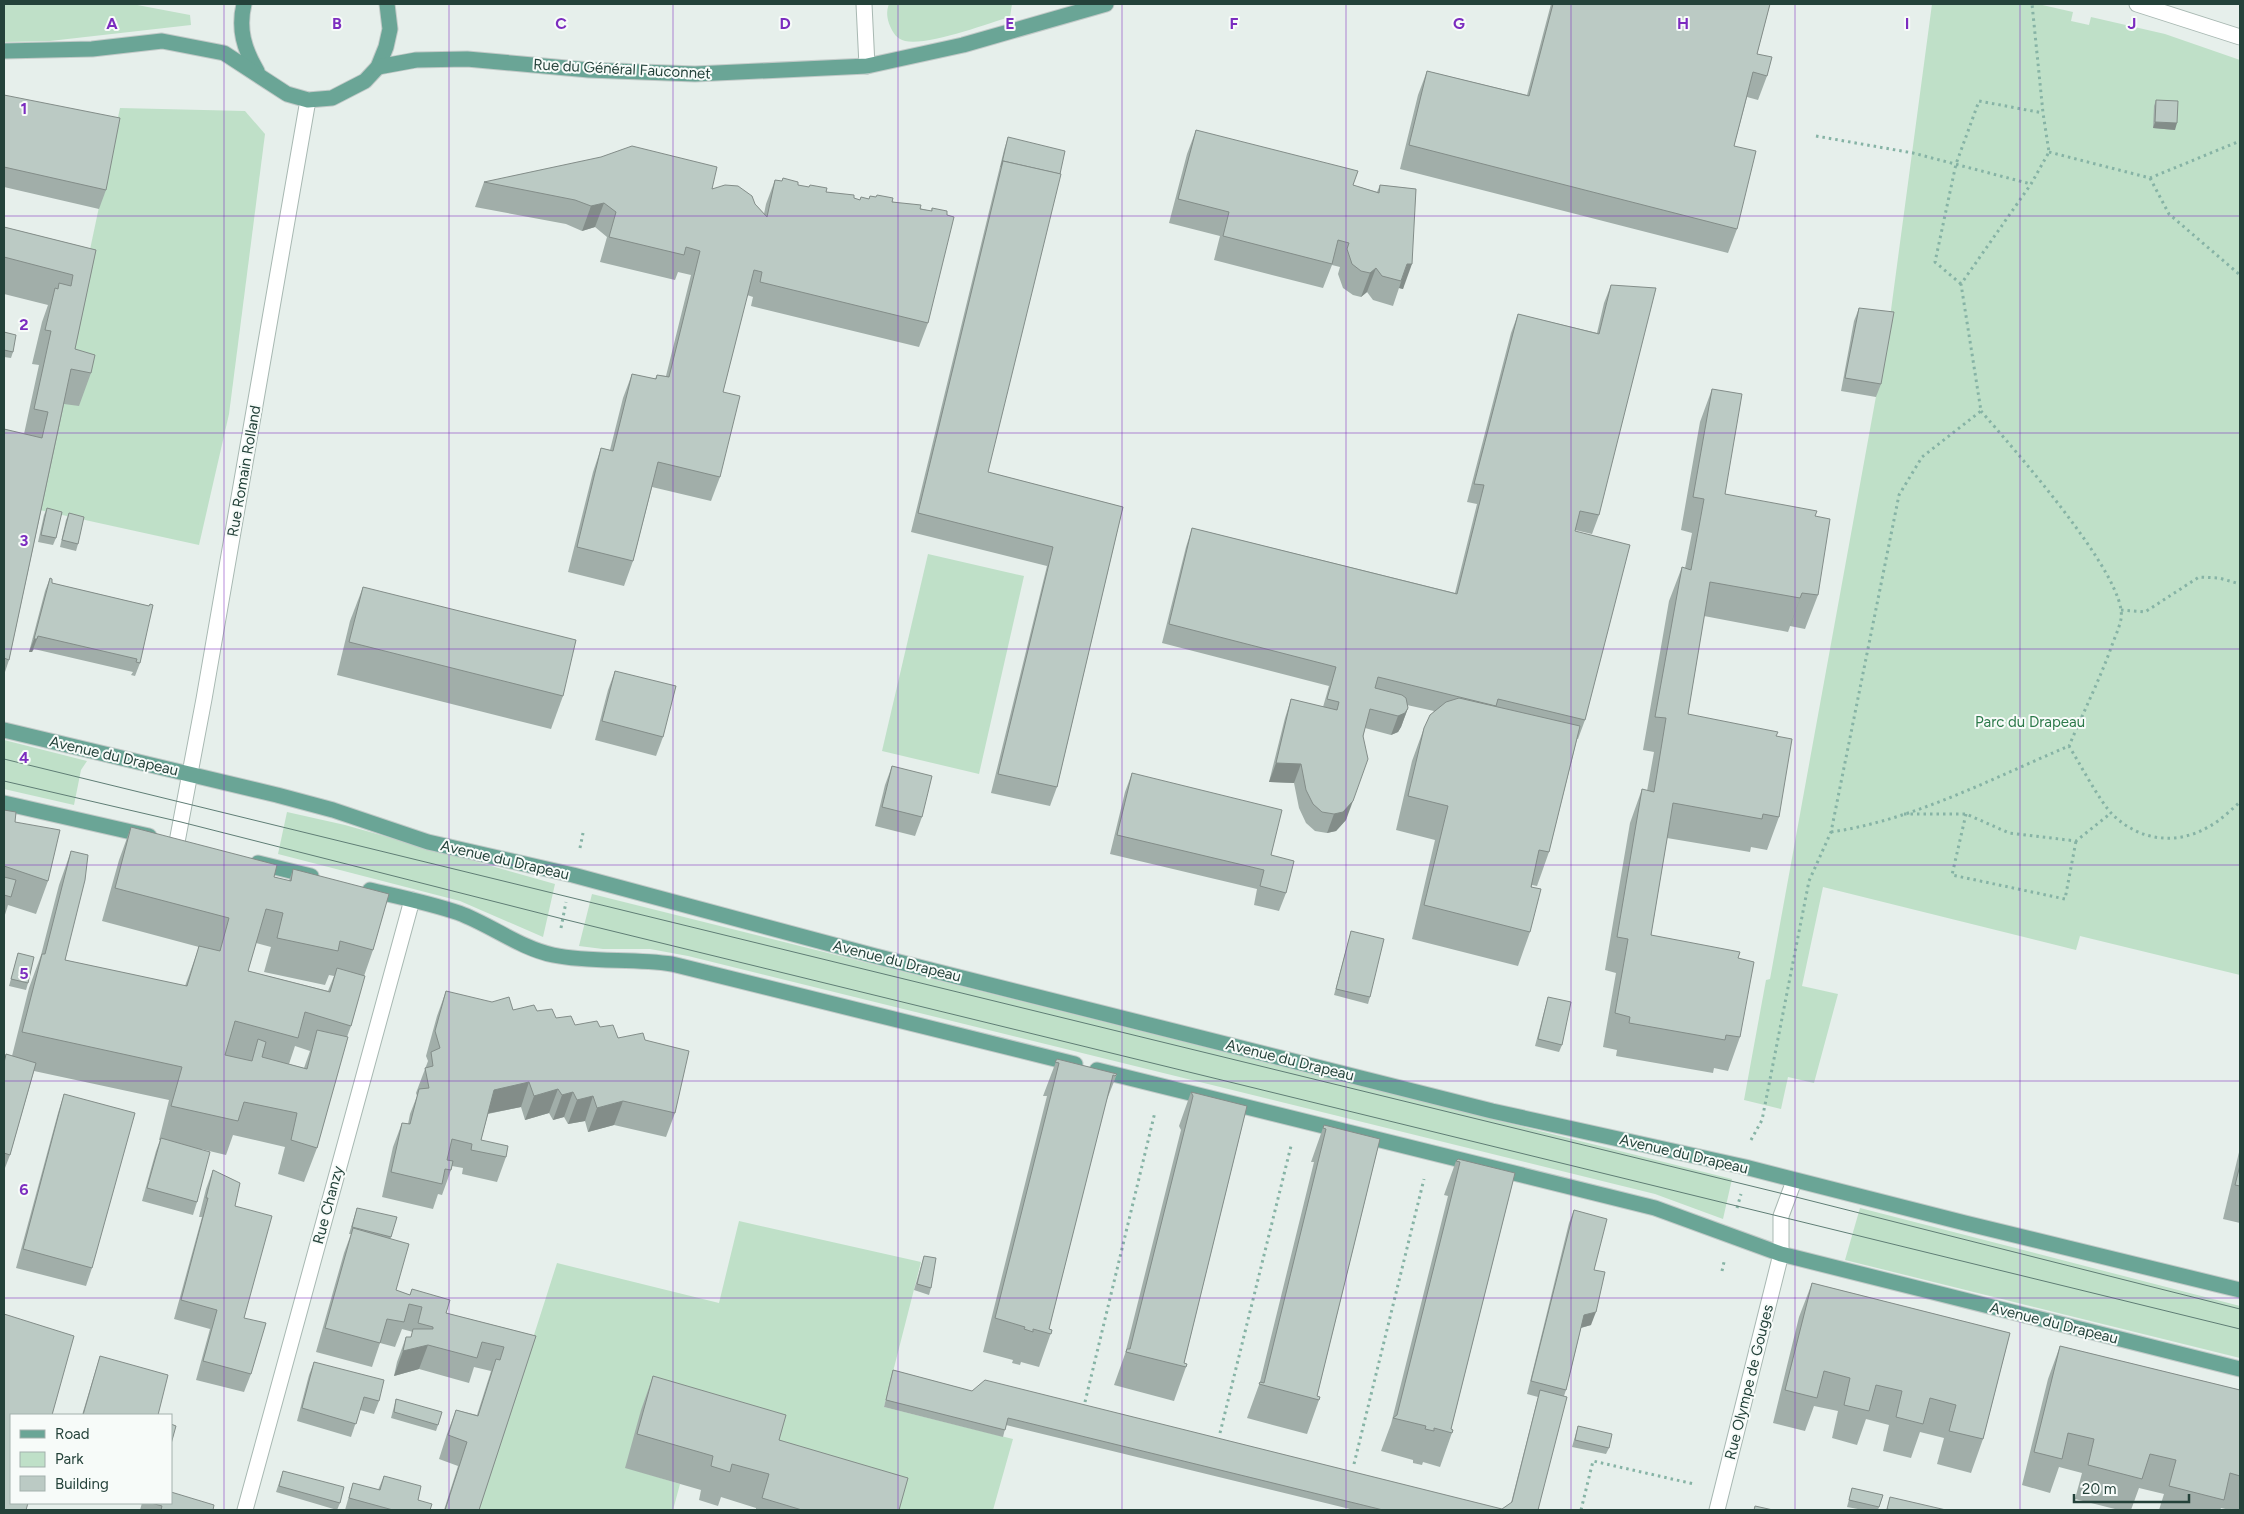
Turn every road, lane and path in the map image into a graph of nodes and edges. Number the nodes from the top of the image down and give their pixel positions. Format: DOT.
graph roads {
  1 [pos="244,4"];
  2 [pos="387,4"];
  3 [pos="864,4"];
  4 [pos="1106,4"];
  5 [pos="2032,4"];
  6 [pos="2137,4"];
  7 [pos="2240,38"];
  8 [pos="4,51"];
  9 [pos="867,66"];
  10 [pos="378,67"];
  11 [pos="258,74"];
  12 [pos="308,100"];
  13 [pos="2043,113"];
  14 [pos="1816,136"];
  15 [pos="2240,141"];
  16 [pos="2049,152"];
  17 [pos="1956,164"];
  18 [pos="2150,178"];
  19 [pos="2031,184"];
  20 [pos="2240,276"];
  21 [pos="1961,284"];
  22 [pos="1981,411"];
  23 [pos="2240,584"];
  24 [pos="2121,610"];
  25 [pos="4,730"];
  26 [pos="2069,746"];
  27 [pos="190,773"];
  28 [pos="2240,802"];
  29 [pos="4,803"];
  30 [pos="2111,813"];
  31 [pos="1900,814"];
  32 [pos="1966,814"];
  33 [pos="1831,832"];
  34 [pos="2076,841"];
  35 [pos="177,842"];
  36 [pos="196,847"];
  37 [pos="243,859"];
  38 [pos="327,880"];
  39 [pos="355,886"];
  40 [pos="412,900"];
  41 [pos="1157,1106"];
  42 [pos="1292,1140"];
  43 [pos="1745,1167"];
  44 [pos="1425,1174"];
  45 [pos="1794,1181"];
  46 [pos="1730,1235"];
  47 [pos="1781,1254"];
  48 [pos="1722,1271"];
  49 [pos="2240,1290"];
  50 [pos="2240,1370"];
  51 [pos="1085,1402"];
  52 [pos="1220,1433"];
  53 [pos="1354,1464"];
  54 [pos="1723,1490"];
  55 [pos="245,1510"];
  56 [pos="1581,1510"];
  57 [pos="1717,1510"];
  1 -- 11 [label="main road"];
  2 -- 10 [label="main road"];
  3 -- 9 [label="street"];
  4 -- 9 [label="main road, Rue du Général Fauconnet"];
  5 -- 13 [label="path"];
  6 -- 7 [label="street"];
  8 -- 11 [label="main road"];
  9 -- 10 [label="main road, Rue du Général Fauconnet"];
  10 -- 12 [label="main road"];
  11 -- 12 [label="main road"];
  12 -- 27 [label="street, Rue Romain Rolland"];
  13 -- 16 [label="path"];
  13 -- 17 [label="path"];
  14 -- 17 [label="path"];
  15 -- 18 [label="path"];
  16 -- 18 [label="path"];
  16 -- 19 [label="path"];
  17 -- 19 [label="path"];
  17 -- 21 [label="path"];
  18 -- 20 [label="path"];
  19 -- 21 [label="path"];
  21 -- 22 [label="path"];
  22 -- 24 [label="path"];
  22 -- 33 [label="path"];
  23 -- 24 [label="path"];
  24 -- 26 [label="path"];
  25 -- 27 [label="main road, Avenue du Drapeau"];
  26 -- 30 [label="path"];
  26 -- 31 [label="path"];
  27 -- 35 [label="street, Rue Romain Rolland"];
  27 -- 43 [label="main road, Avenue du Drapeau"];
  28 -- 30 [label="path"];
  29 -- 35 [label="main road"];
  30 -- 34 [label="path"];
  31 -- 32 [label="path"];
  31 -- 33 [label="path"];
  32 -- 34 [label="path"];
  32 -- 34 [label="path"];
  33 -- 43 [label="path"];
  35 -- 36 [label="main road"];
  37 -- 38 [label="main road"];
  39 -- 40 [label="main road, Avenue du Drapeau"];
  40 -- 46 [label="main road, Avenue du Drapeau"];
  40 -- 55 [label="street, Rue Chanzy"];
  41 -- 51 [label="path"];
  42 -- 52 [label="path"];
  43 -- 45 [label="main road, Avenue du Drapeau"];
  43 -- 46 [label="path"];
  44 -- 53 [label="path"];
  45 -- 47 [label="street"];
  45 -- 49 [label="main road, Avenue du Drapeau"];
  46 -- 47 [label="main road, Avenue du Drapeau"];
  46 -- 48 [label="path"];
  47 -- 50 [label="main road, Avenue du Drapeau"];
  47 -- 54 [label="street, Rue Olympe de Gouges"];
  54 -- 56 [label="path"];
  54 -- 57 [label="street, Rue Olympe de Gouges"];
}
